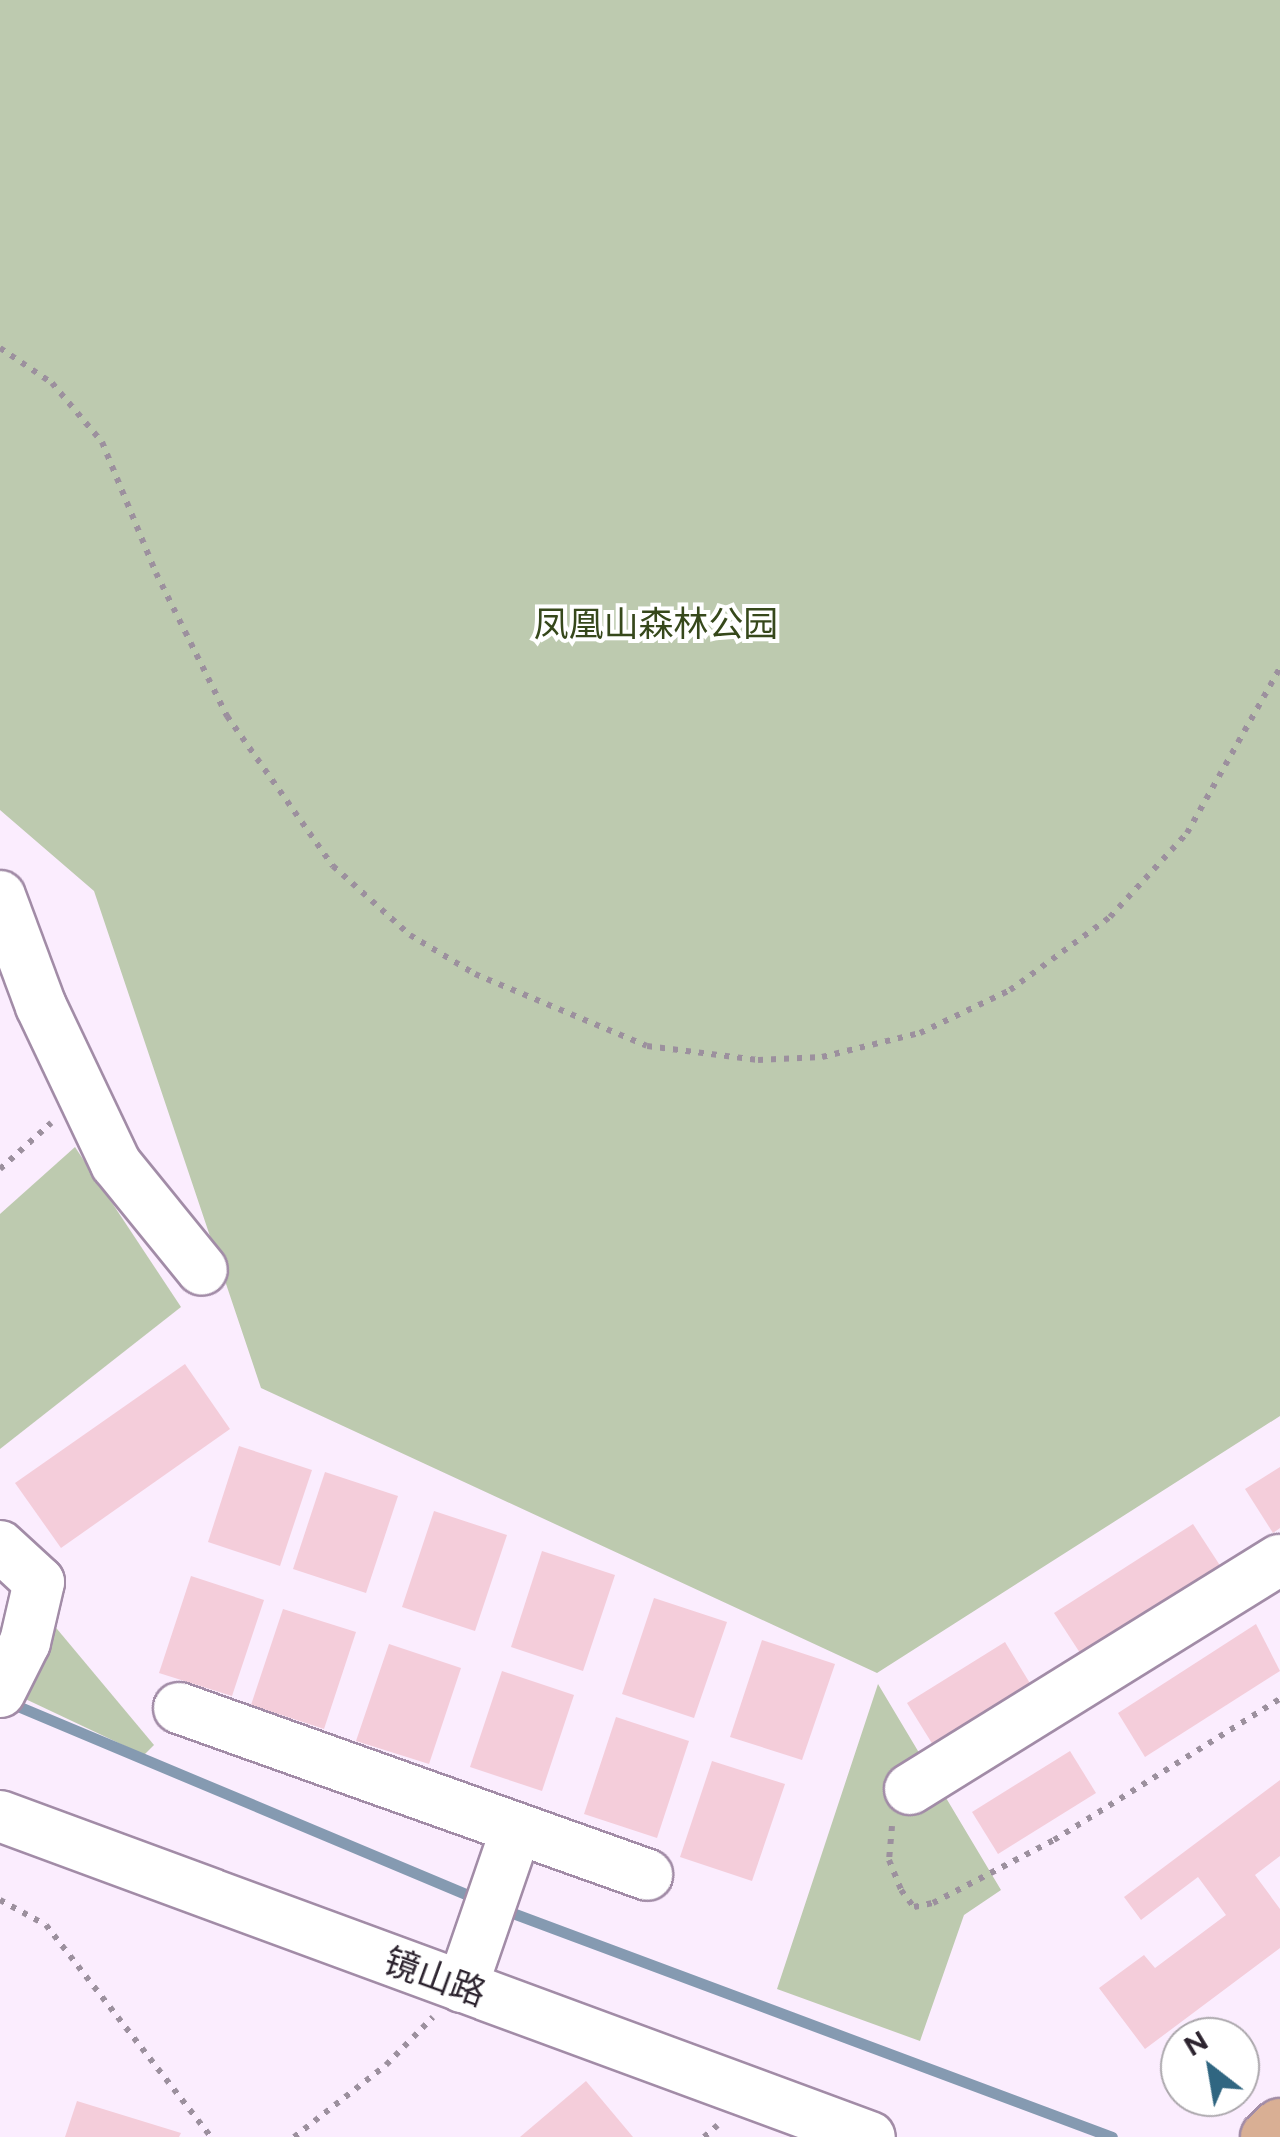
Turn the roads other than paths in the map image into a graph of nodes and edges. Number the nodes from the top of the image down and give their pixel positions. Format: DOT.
graph roads {
  1 [pos="0,896"];
  2 [pos="202,1270"];
  3 [pos="0,1546"];
  4 [pos="1280,1560"];
  5 [pos="6,1679"];
  6 [pos="179,1708"];
  7 [pos="910,1789"];
  8 [pos="0,1816"];
  9 [pos="515,1833"];
  10 [pos="647,1875"];
  11 [pos="468,1971"];
  12 [pos="1280,2126"];
  13 [pos="870,2137"];
  14 [pos="1268,2137"];
  1 -- 2 [label="street"];
  3 -- 5 [label="street"];
  4 -- 7 [label="street"];
  6 -- 9 [label="street"];
  8 -- 11 [label="street, 镜山路"];
  9 -- 10 [label="street"];
  9 -- 11 [label="street"];
  11 -- 13 [label="street, 镜山路"];
  12 -- 14 [label="main road"];
}
